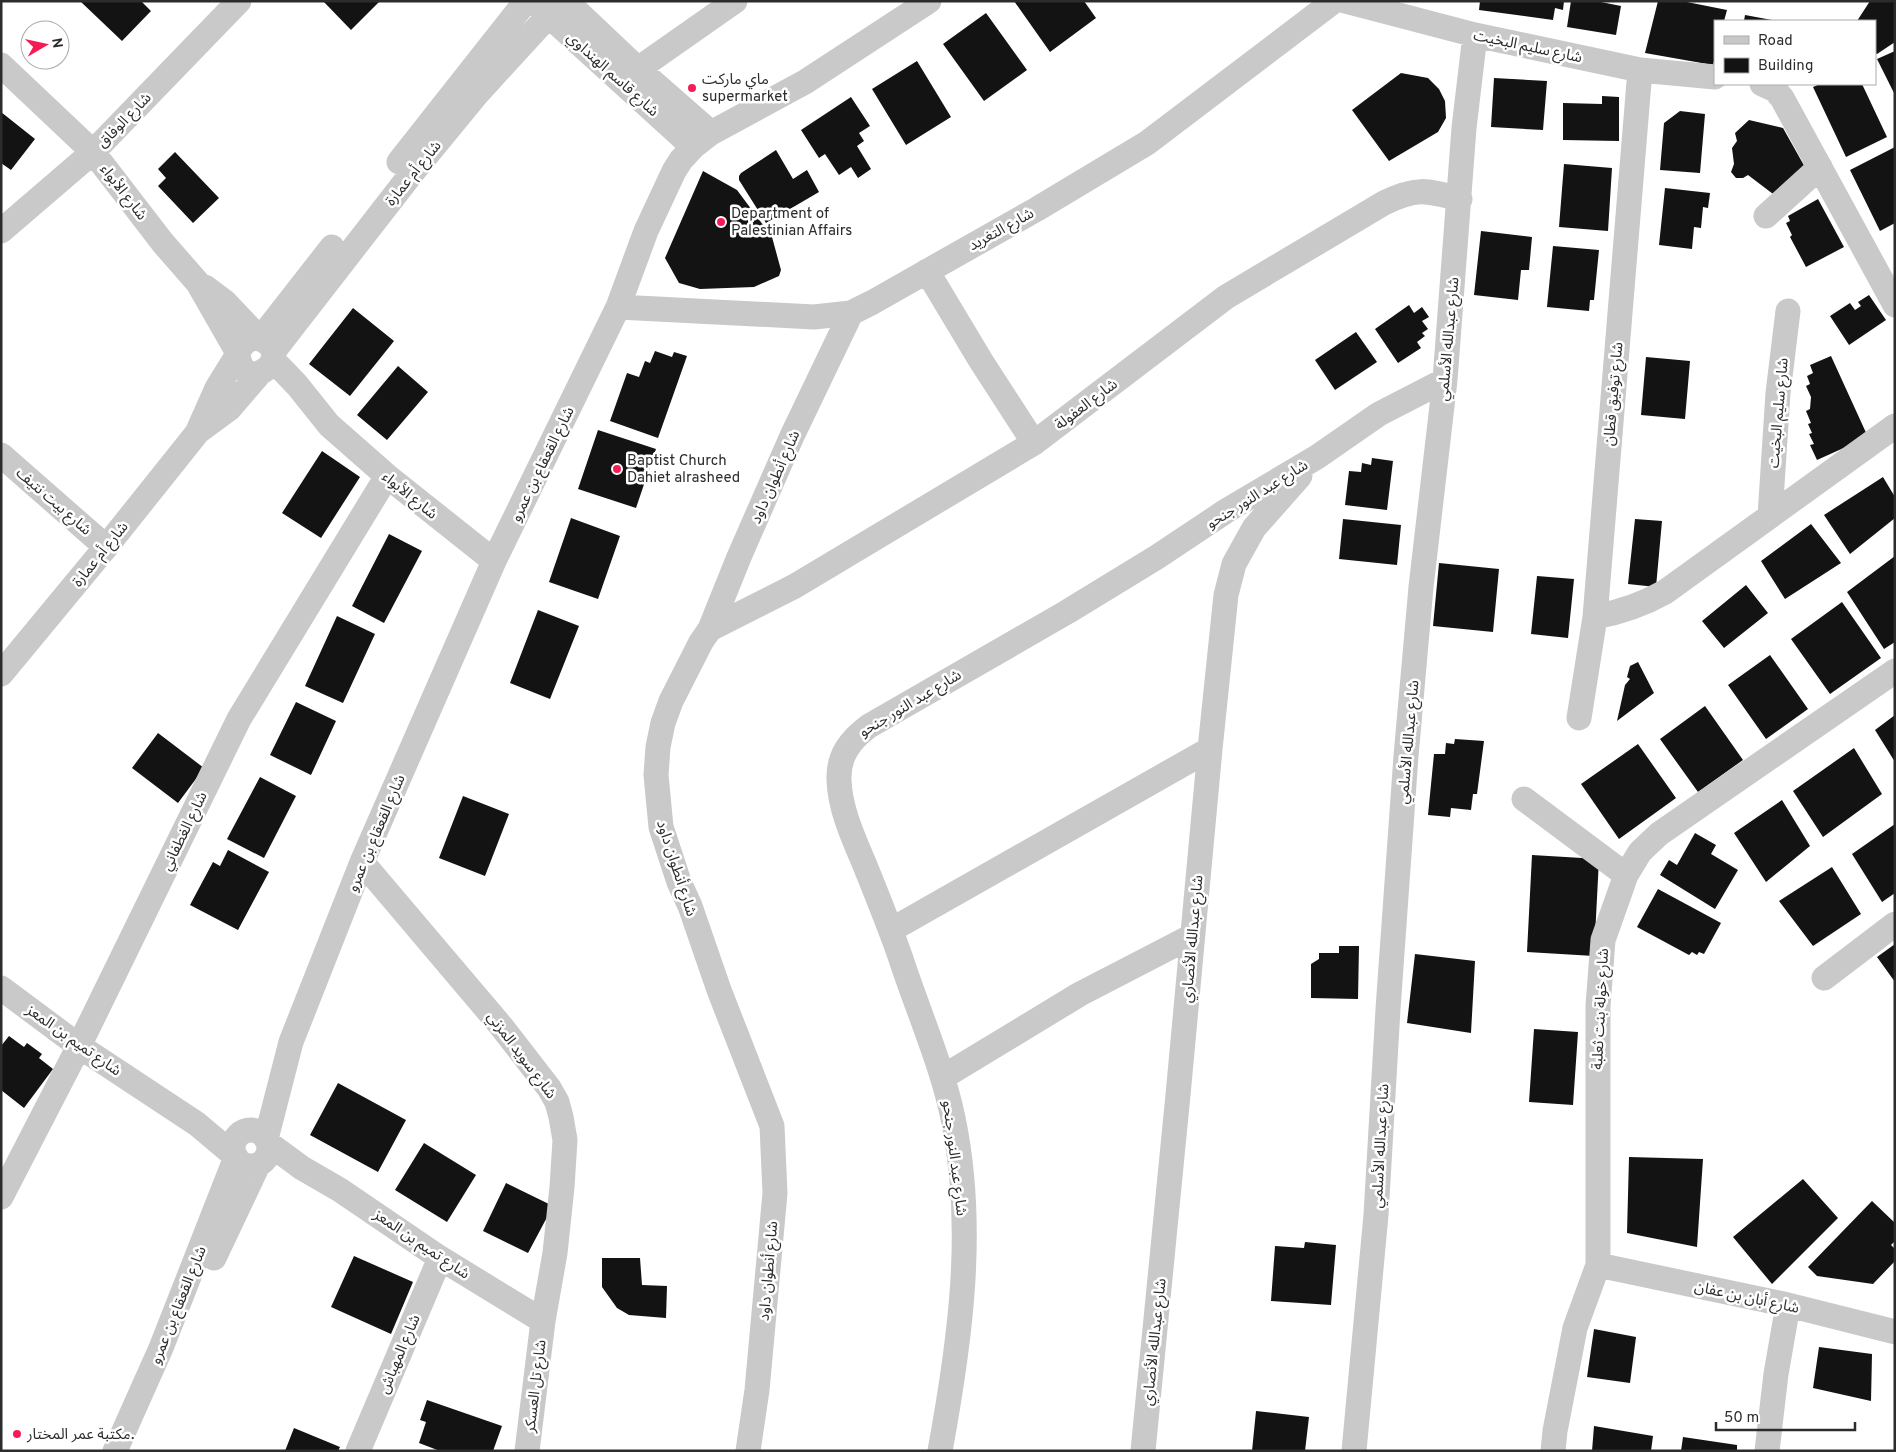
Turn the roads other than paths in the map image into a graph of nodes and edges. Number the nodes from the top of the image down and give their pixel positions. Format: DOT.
graph roads {
  1 [pos="239,1"];
  2 [pos="526,1"];
  3 [pos="735,1"];
  4 [pos="929,1"];
  5 [pos="1334,1"];
  6 [pos="1345,1"];
  7 [pos="553,5"];
  8 [pos="1474,35"];
  9 [pos="1,65"];
  10 [pos="638,69"];
  11 [pos="1640,70"];
  12 [pos="1714,77"];
  13 [pos="1764,85"];
  14 [pos="702,140"];
  15 [pos="93,152"];
  16 [pos="1820,167"];
  17 [pos="405,168"];
  18 [pos="1460,199"];
  19 [pos="1766,216"];
  20 [pos="1,231"];
  21 [pos="927,271"];
  22 [pos="198,283"];
  23 [pos="1895,305"];
  24 [pos="618,307"];
  25 [pos="1788,311"];
  26 [pos="851,312"];
  27 [pos="238,354"];
  28 [pos="265,356"];
  29 [pos="1445,380"];
  30 [pos="1895,426"];
  31 [pos="197,433"];
  32 [pos="1034,443"];
  33 [pos="1,455"];
  34 [pos="1317,457"];
  35 [pos="387,476"];
  36 [pos="1770,516"];
  37 [pos="106,547"];
  38 [pos="494,561"];
  39 [pos="1595,616"];
  40 [pos="710,629"];
  41 [pos="1895,671"];
  42 [pos="1,674"];
  43 [pos="1579,718"];
  44 [pos="1210,749"];
  45 [pos="1524,799"];
  46 [pos="362,862"];
  47 [pos="1626,875"];
  48 [pos="1895,924"];
  49 [pos="891,930"];
  50 [pos="1192,936"];
  51 [pos="1824,978"];
  52 [pos="1,988"];
  53 [pos="79,1046"];
  54 [pos="943,1077"];
  55 [pos="252,1148"];
  56 [pos="1,1197"];
  57 [pos="440,1258"];
  58 [pos="1598,1266"];
  59 [pos="1788,1305"];
  60 [pos="543,1321"];
  61 [pos="1895,1332"];
  62 [pos="115,1451"];
  63 [pos="131,1451"];
  64 [pos="358,1451"];
  65 [pos="526,1451"];
  66 [pos="748,1451"];
  67 [pos="940,1451"];
  68 [pos="1143,1451"];
  69 [pos="1354,1451"];
  70 [pos="1553,1451"];
  71 [pos="1767,1451"];
  1 -- 15 [label="street, شارع الوفاق"];
  2 -- 17 [label="street, شارع أم عمارة"];
  3 -- 10 [label="street"];
  4 -- 14 [label="street, شارع القعقاع بن عمرو"];
  5 -- 21 [label="street, شارع التغريد"];
  6 -- 8 [label="street, شارع سليم البخيت"];
  7 -- 10 [label="street, شارع قاسم الهنداوي"];
  7 -- 14 [label="street, شارع قاسم الهنداوي"];
  7 -- 17 [label="street, شارع أم عمارة"];
  8 -- 11 [label="street, شارع سليم البخيت"];
  8 -- 18 [label="street, شارع عبدالله الأسلمي"];
  9 -- 15 [label="street, شارع الأبواء"];
  10 -- 14 [label="street, شارع قاسم الهنداوي"];
  11 -- 12 [label="street, شارع سليم البخيت"];
  11 -- 39 [label="street, شارع توفيق قطان"];
  13 -- 16 [label="street"];
  14 -- 24 [label="street, شارع القعقاع بن عمرو"];
  15 -- 20 [label="street, شارع الوفاق"];
  15 -- 22 [label="street, شارع الأبواء"];
  16 -- 19 [label="street"];
  16 -- 23 [label="street"];
  17 -- 28 [label="street, شارع أم عمارة"];
  18 -- 29 [label="street, شارع عبدالله الأسلمي"];
  18 -- 32 [label="street, شارع العفولة"];
  21 -- 26 [label="street, شارع التغريد"];
  21 -- 32 [label="street"];
  22 -- 27 [label="street, شارع الأبواء"];
  22 -- 28 [label="street, شارع الأبواء"];
  24 -- 26 [label="street, شارع التغريد"];
  24 -- 38 [label="street, شارع القعقاع بن عمرو"];
  25 -- 36 [label="street, شارع سليم البخيت"];
  26 -- 40 [label="street, شارع أنطوان داود"];
  27 -- 28 [label="street, شارع الأبواء"];
  27 -- 31 [label="street, شارع أم عمارة"];
  28 -- 31 [label="street, شارع أم عمارة"];
  28 -- 35 [label="street, شارع الأبواء"];
  29 -- 34 [label="street, شارع عبد النور جنحو"];
  29 -- 69 [label="street, شارع عبدالله الأسلمي"];
  30 -- 36 [label="street"];
  31 -- 37 [label="street, شارع أم عمارة"];
  32 -- 40 [label="street, شارع العفولة"];
  33 -- 37 [label="street, شارع بيت نتيف"];
  34 -- 44 [label="street, شارع عبدالله الأنصاري"];
  34 -- 49 [label="street, شارع عبد النور جنحو"];
  35 -- 38 [label="street, شارع الأبواء"];
  35 -- 53 [label="street, شارع الغطفاني"];
  36 -- 39 [label="street"];
  37 -- 42 [label="street, شارع أم عمارة"];
  38 -- 46 [label="street, شارع القعقاع بن عمرو"];
  39 -- 43 [label="street, شارع توفيق قطان"];
  40 -- 66 [label="street, شارع أنطوان داود"];
  41 -- 47 [label="street, شارع خولة بنت ثعلبة"];
  44 -- 49 [label="street"];
  44 -- 50 [label="street, شارع عبدالله الأنصاري"];
  45 -- 47 [label="street"];
  46 -- 55 [label="street, شارع القعقاع بن عمرو"];
  46 -- 60 [label="street, شارع سويد المزني"];
  47 -- 58 [label="street, شارع خولة بنت ثعلبة"];
  48 -- 51 [label="street"];
  49 -- 54 [label="street, شارع عبد النور جنحو"];
  50 -- 54 [label="street"];
  50 -- 68 [label="street, شارع عبدالله الأنصاري"];
  52 -- 53 [label="street, شارع تميم بن المعز"];
  53 -- 55 [label="street, شارع تميم بن المعز"];
  53 -- 56 [label="street, شارع الغطفاني"];
  54 -- 67 [label="street, شارع عبد النور جنحو"];
  55 -- 57 [label="street, شارع تميم بن المعز"];
  55 -- 62 [label="street, شارع القعقاع بن عمرو"];
  55 -- 63 [label="street, شارع القعقاع بن عمرو"];
  57 -- 60 [label="street, شارع تميم بن المعز"];
  57 -- 64 [label="street, شارع المهباش"];
  58 -- 59 [label="street, شارع أبان بن عفان"];
  58 -- 70 [label="street, شارع خولة بنت ثعلبة"];
  59 -- 61 [label="street, شارع أبان بن عفان"];
  59 -- 71 [label="street"];
  60 -- 65 [label="street, شارع تل العسكر"];
}
